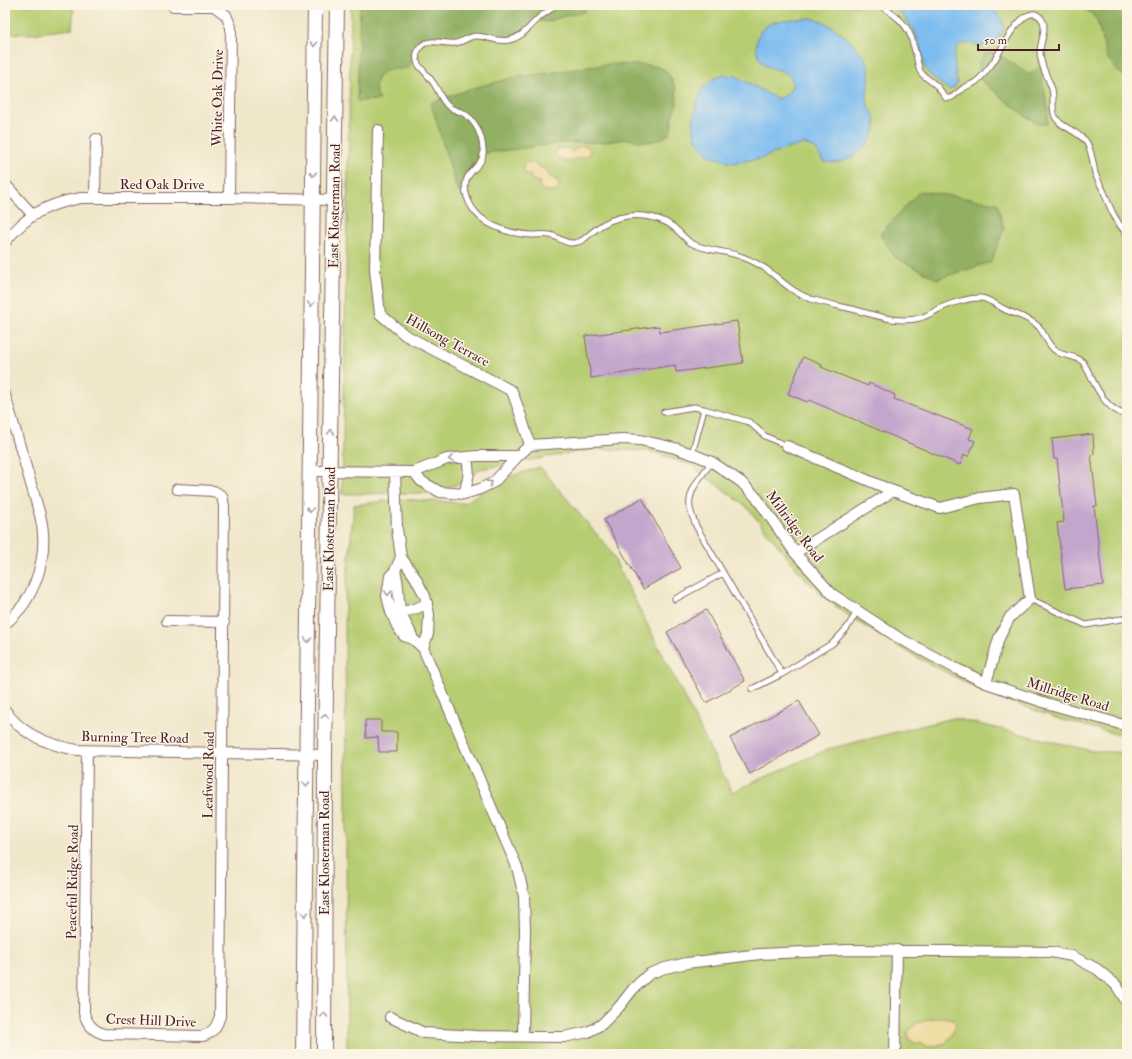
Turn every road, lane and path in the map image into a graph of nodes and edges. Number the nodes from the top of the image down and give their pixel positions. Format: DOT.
graph roads {
  1 [pos="315,5"];
  2 [pos="337,5"];
  3 [pos="556,5"];
  4 [pos="880,5"];
  5 [pos="172,6"];
  6 [pos="214,6"];
  7 [pos="378,130"];
  8 [pos="96,138"];
  9 [pos="5,184"];
  10 [pos="95,198"];
  11 [pos="229,198"];
  12 [pos="312,200"];
  13 [pos="334,200"];
  14 [pos="32,214"];
  15 [pos="1127,234"];
  16 [pos="5,242"];
  17 [pos="5,395"];
  18 [pos="704,409"];
  19 [pos="664,412"];
  20 [pos="1127,415"];
  21 [pos="530,445"];
  22 [pos="787,446"];
  23 [pos="692,454"];
  24 [pos="518,456"];
  25 [pos="466,457"];
  26 [pos="712,462"];
  27 [pos="311,471"];
  28 [pos="330,471"];
  29 [pos="395,472"];
  30 [pos="414,472"];
  31 [pos="177,489"];
  32 [pos="893,491"];
  33 [pos="464,494"];
  34 [pos="795,553"];
  35 [pos="401,557"];
  36 [pos="723,573"];
  37 [pos="675,599"];
  38 [pos="1030,599"];
  39 [pos="426,603"];
  40 [pos="858,610"];
  41 [pos="396,612"];
  42 [pos="1127,618"];
  43 [pos="167,621"];
  44 [pos="224,622"];
  45 [pos="5,624"];
  46 [pos="423,648"];
  47 [pos="782,674"];
  48 [pos="986,683"];
  49 [pos="752,689"];
  50 [pos="5,710"];
  51 [pos="1127,726"];
  52 [pos="87,751"];
  53 [pos="222,753"];
  54 [pos="306,755"];
  55 [pos="325,755"];
  56 [pos="897,950"];
  57 [pos="1127,1002"];
  58 [pos="84,1013"];
  59 [pos="390,1017"];
  60 [pos="203,1036"];
  61 [pos="522,1036"];
  62 [pos="303,1054"];
  63 [pos="324,1054"];
  64 [pos="895,1054"];
  1 -- 12 [label="main road, East Klosterman Road, one-way"];
  13 -- 2 [label="main road, East Klosterman Road, one-way"];
  3 -- 20 [label="lane"];
  4 -- 15 [label="lane"];
  5 -- 6 [label="street"];
  6 -- 11 [label="street, White Oak Drive"];
  7 -- 21 [label="street, Hillsong Terrace"];
  8 -- 10 [label="street"];
  9 -- 14 [label="street"];
  10 -- 11 [label="street, Red Oak Drive"];
  10 -- 14 [label="street, Red Oak Drive"];
  11 -- 12 [label="street, Red Oak Drive"];
  12 -- 13 [label="street, Red Oak Drive"];
  12 -- 27 [label="main road, East Klosterman Road, one-way"];
  28 -- 13 [label="main road, East Klosterman Road, one-way"];
  14 -- 16 [label="street, Red Oak Drive"];
  17 -- 45 [label="street"];
  18 -- 19 [label="lane"];
  18 -- 22 [label="lane"];
  18 -- 23 [label="lane"];
  21 -- 23 [label="street, Millridge Road"];
  21 -- 24 [label="street"];
  22 -- 32 [label="street"];
  23 -- 26 [label="street, Millridge Road"];
  24 -- 25 [label="street"];
  33 -- 24 [label="street, one-way"];
  25 -- 30 [label="street, one-way"];
  25 -- 33 [label="street"];
  26 -- 34 [label="street, Millridge Road"];
  26 -- 36 [label="lane"];
  27 -- 28 [label="street"];
  27 -- 54 [label="main road, East Klosterman Road, one-way"];
  28 -- 29 [label="street"];
  55 -- 28 [label="main road, East Klosterman Road, one-way"];
  29 -- 30 [label="street"];
  29 -- 35 [label="street"];
  30 -- 33 [label="street"];
  31 -- 44 [label="street, Leafwood Road"];
  32 -- 34 [label="street"];
  32 -- 38 [label="street"];
  34 -- 40 [label="street, Millridge Road"];
  35 -- 39 [label="street"];
  35 -- 41 [label="street, one-way"];
  36 -- 37 [label="lane"];
  36 -- 47 [label="lane"];
  38 -- 42 [label="lane"];
  38 -- 48 [label="street"];
  39 -- 41 [label="street"];
  39 -- 46 [label="street"];
  40 -- 47 [label="lane"];
  40 -- 48 [label="street, Millridge Road"];
  41 -- 46 [label="street"];
  43 -- 44 [label="street"];
  44 -- 53 [label="street, Leafwood Road"];
  46 -- 61 [label="street"];
  47 -- 49 [label="lane"];
  48 -- 51 [label="street, Millridge Road"];
  50 -- 52 [label="street, Burning Tree Road"];
  52 -- 53 [label="street, Burning Tree Road"];
  52 -- 58 [label="street, Peaceful Ridge Road"];
  53 -- 54 [label="street, Burning Tree Road"];
  53 -- 60 [label="street, Leafwood Road"];
  54 -- 55 [label="street, Burning Tree Road"];
  54 -- 62 [label="main road, East Klosterman Road, one-way"];
  63 -- 55 [label="main road, East Klosterman Road, one-way"];
  56 -- 57 [label="street"];
  56 -- 61 [label="street"];
  56 -- 64 [label="street"];
  58 -- 60 [label="street, Crest Hill Drive"];
  59 -- 61 [label="street"];
}
